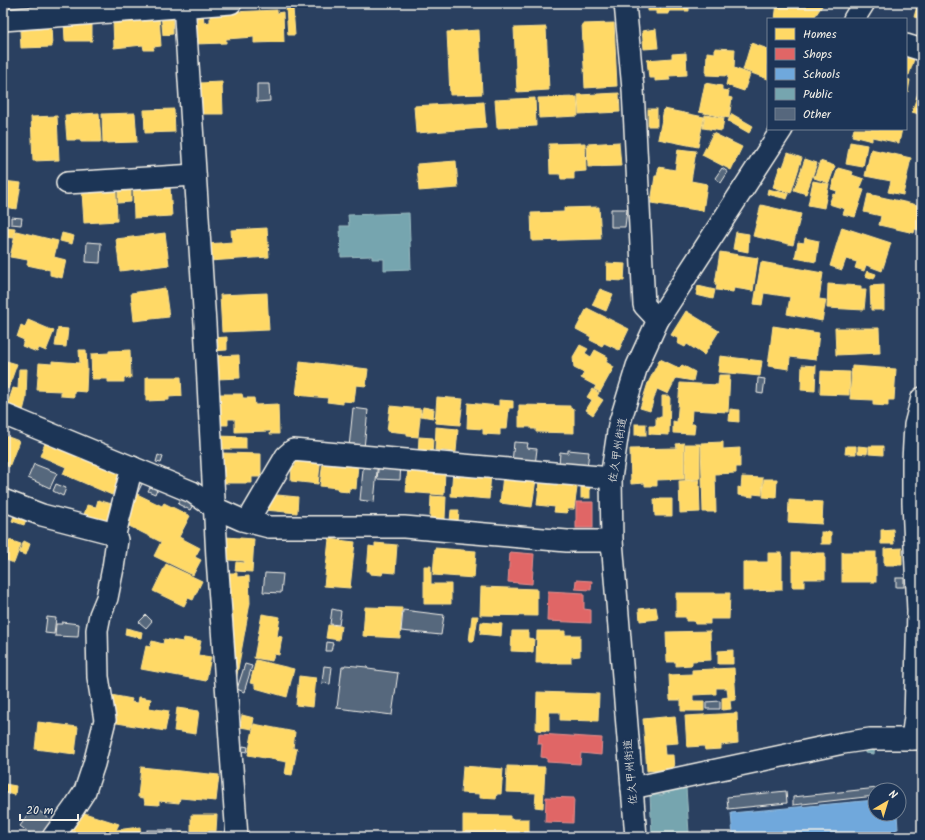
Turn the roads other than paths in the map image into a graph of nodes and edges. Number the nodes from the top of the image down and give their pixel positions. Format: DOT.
graph roads {
  1 [pos="231,3"];
  2 [pos="625,3"];
  3 [pos="864,3"];
  4 [pos="184,5"];
  5 [pos="61,9"];
  6 [pos="855,18"];
  7 [pos="3,20"];
  8 [pos="907,45"];
  9 [pos="922,50"];
  10 [pos="781,130"];
  11 [pos="195,175"];
  12 [pos="67,183"];
  13 [pos="658,320"];
  14 [pos="922,398"];
  15 [pos="3,414"];
  16 [pos="918,464"];
  17 [pos="132,467"];
  18 [pos="611,478"];
  19 [pos="3,500"];
  20 [pos="214,508"];
  21 [pos="251,522"];
  22 [pos="115,534"];
  23 [pos="612,541"];
  24 [pos="917,739"];
  25 [pos="632,788"];
  26 [pos="52,837"];
  27 [pos="237,837"];
  28 [pos="636,837"];
  1 -- 4 [label="street"];
  2 -- 13 [label="street"];
  3 -- 6 [label="street"];
  4 -- 5 [label="street"];
  4 -- 11 [label="street"];
  5 -- 7 [label="street"];
  8 -- 9 [label="street"];
  10 -- 13 [label="street, 佐久甲州街道"];
  11 -- 12 [label="street"];
  11 -- 20 [label="street"];
  13 -- 18 [label="street, 佐久甲州街道"];
  14 -- 16 [label="street"];
  15 -- 17 [label="street"];
  16 -- 24 [label="street"];
  17 -- 20 [label="street"];
  17 -- 22 [label="street"];
  18 -- 21 [label="street"];
  18 -- 23 [label="street, 佐久甲州街道"];
  19 -- 22 [label="street"];
  20 -- 21 [label="street"];
  20 -- 27 [label="street"];
  21 -- 23 [label="street"];
  22 -- 26 [label="street"];
  23 -- 25 [label="street, 佐久甲州街道"];
  24 -- 25 [label="street"];
  25 -- 28 [label="street, 佐久甲州街道"];
}
